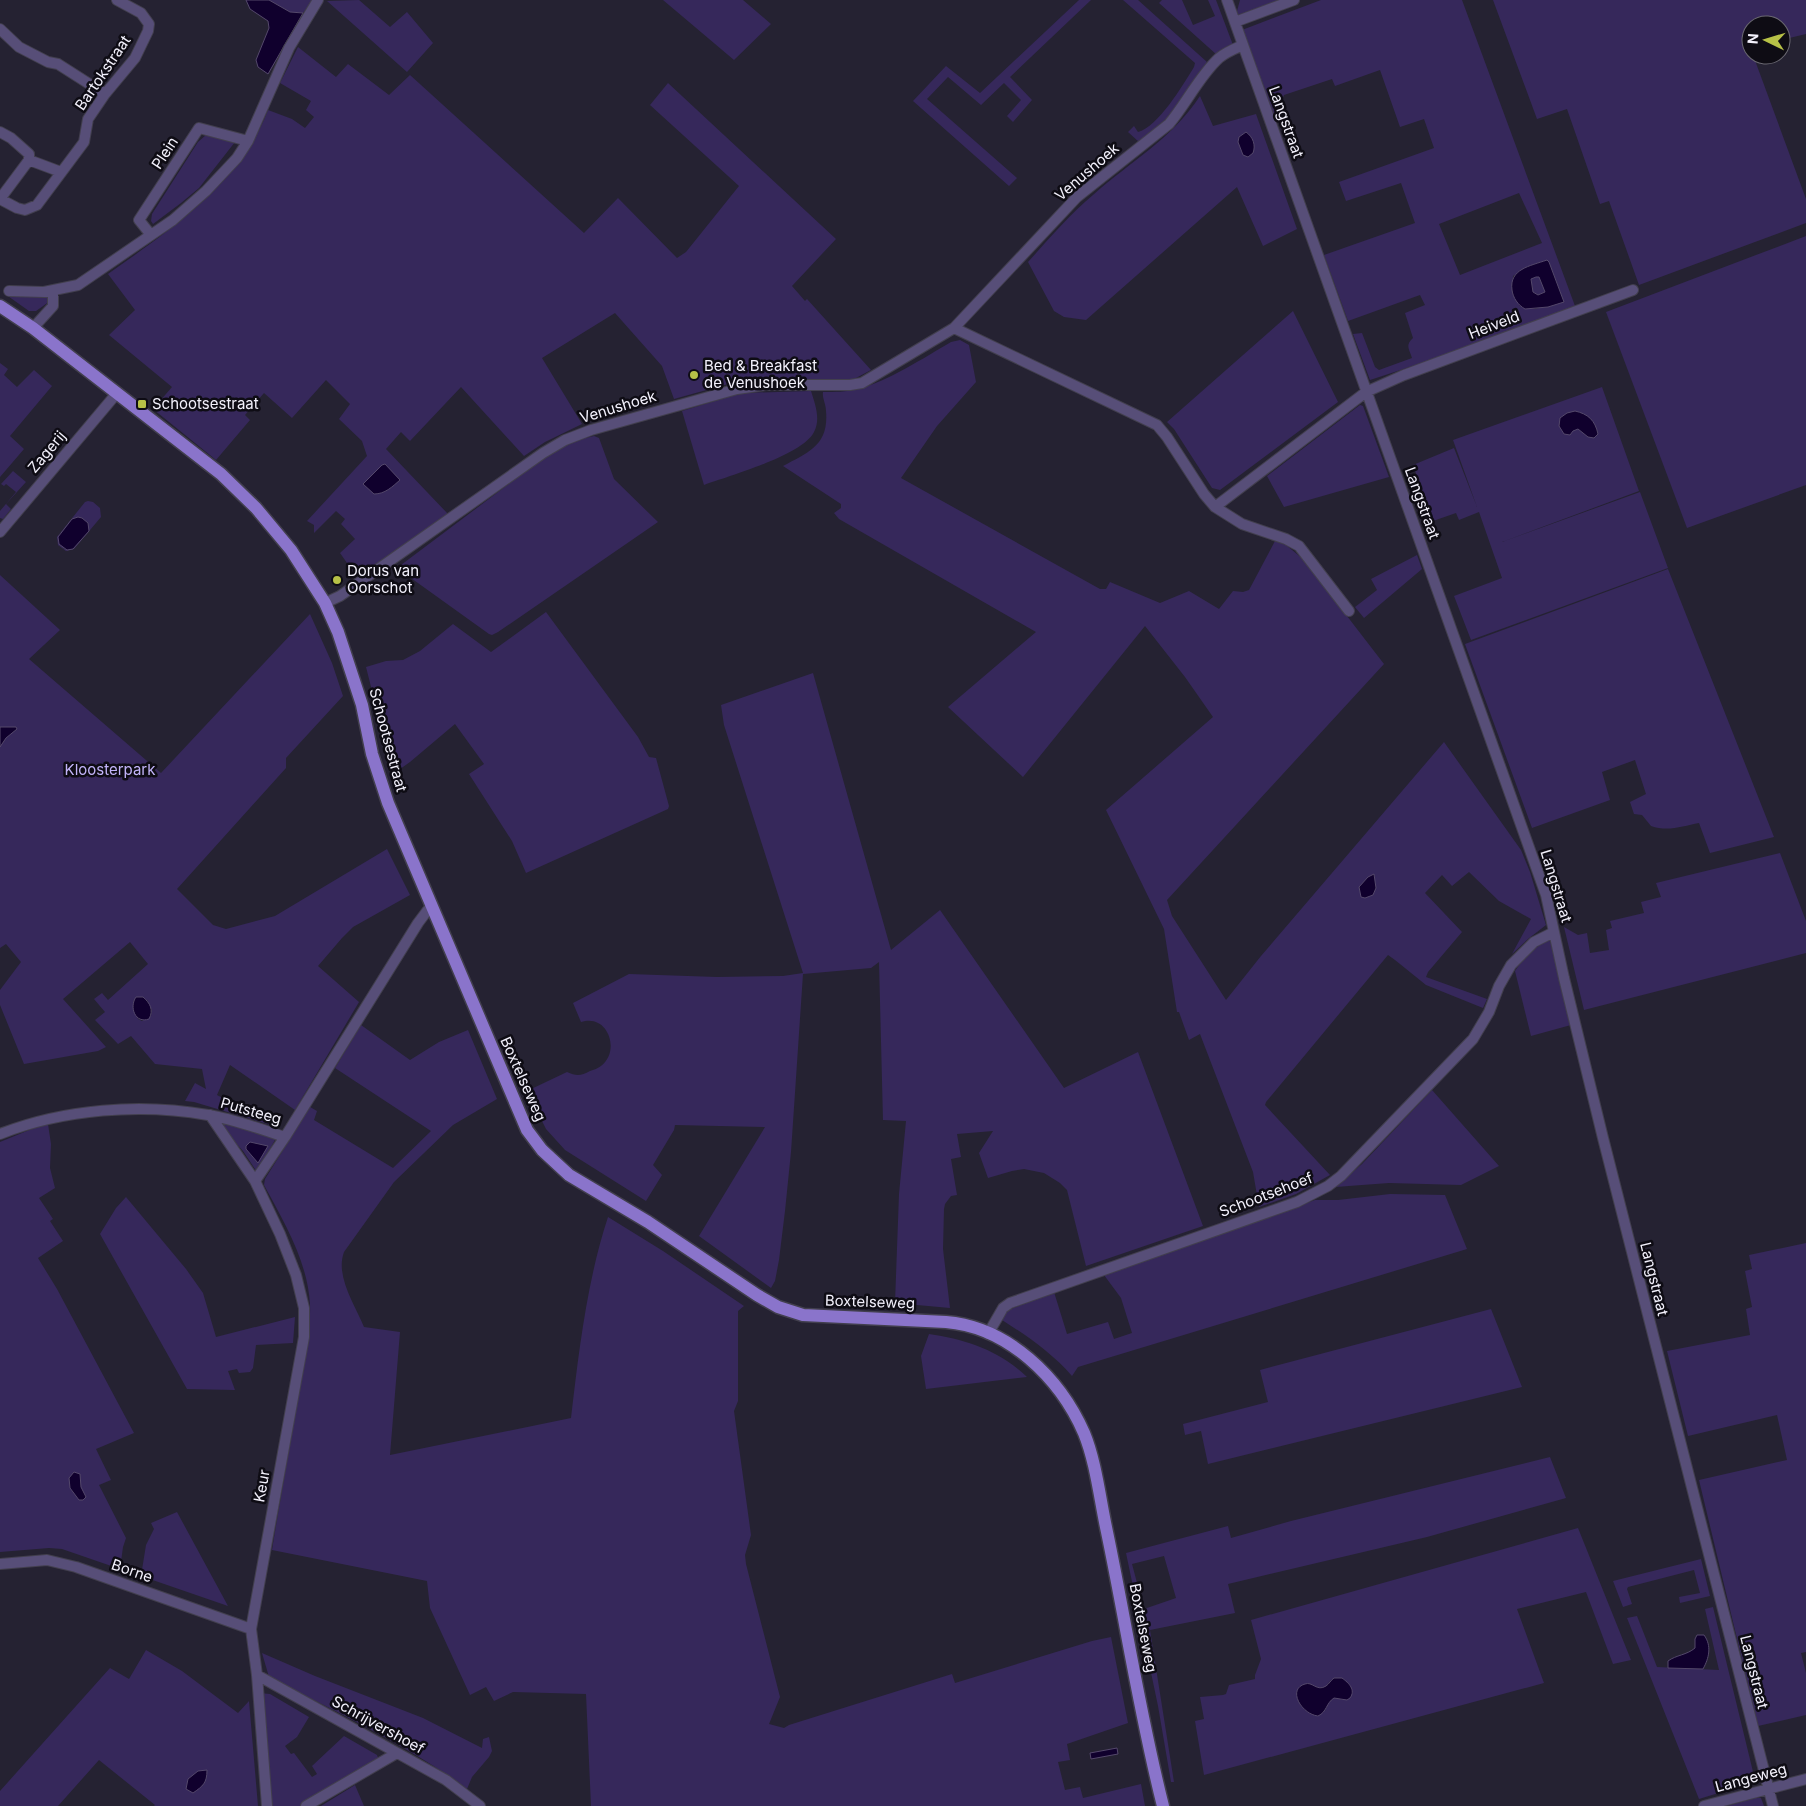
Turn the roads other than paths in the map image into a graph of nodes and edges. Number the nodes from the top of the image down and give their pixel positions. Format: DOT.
graph roads {
  1 [pos="117,0"];
  2 [pos="318,0"];
  3 [pos="1227,0"];
  4 [pos="1294,0"];
  5 [pos="1235,22"];
  6 [pos="0,29"];
  7 [pos="1243,45"];
  8 [pos="105,94"];
  9 [pos="0,132"];
  10 [pos="248,141"];
  11 [pos="29,160"];
  12 [pos="61,172"];
  13 [pos="151,235"];
  14 [pos="1633,290"];
  15 [pos="53,291"];
  16 [pos="5,293"];
  17 [pos="0,306"];
  18 [pos="29,325"];
  19 [pos="954,328"];
  20 [pos="1366,392"];
  21 [pos="117,393"];
  22 [pos="1215,507"];
  23 [pos="0,532"];
  24 [pos="325,603"];
  25 [pos="1349,611"];
  26 [pos="431,907"];
  27 [pos="1554,932"];
  28 [pos="210,1115"];
  29 [pos="0,1134"];
  30 [pos="285,1136"];
  31 [pos="254,1181"];
  32 [pos="988,1334"];
  33 [pos="0,1564"];
  34 [pos="251,1628"];
  35 [pos="257,1675"];
  36 [pos="397,1753"];
  37 [pos="1806,1779"];
  38 [pos="1768,1788"];
  39 [pos="266,1806"];
  40 [pos="306,1806"];
  41 [pos="480,1806"];
  42 [pos="1163,1806"];
  43 [pos="1704,1806"];
  44 [pos="1773,1806"];
  1 -- 8 [label="street, Bartokstraat"];
  2 -- 10 [label="street"];
  3 -- 5 [label="street, Langstraat"];
  4 -- 5 [label="street"];
  5 -- 7 [label="street, Langstraat"];
  6 -- 8 [label="street"];
  7 -- 19 [label="street, Venushoek"];
  7 -- 20 [label="street, Langstraat"];
  8 -- 12 [label="street, Bartokstraat"];
  9 -- 11 [label="street"];
  10 -- 13 [label="street"];
  10 -- 13 [label="street, Plein"];
  11 -- 12 [label="street"];
  11 -- 12 [label="street, Bartokstraat"];
  13 -- 15 [label="street"];
  14 -- 20 [label="street, Heiveld"];
  15 -- 16 [label="street"];
  15 -- 18 [label="street"];
  16 -- 18 [label="main road, Schootsestraat"];
  17 -- 18 [label="main road, Schootsestraat"];
  18 -- 21 [label="main road, Schootsestraat"];
  19 -- 22 [label="street"];
  19 -- 24 [label="street, Venushoek"];
  20 -- 22 [label="street"];
  20 -- 27 [label="street, Langstraat"];
  21 -- 23 [label="street, Zagerij"];
  21 -- 24 [label="main road, Schootsestraat"];
  22 -- 25 [label="street"];
  24 -- 26 [label="main road, Schootsestraat"];
  26 -- 30 [label="street, Putsteeg"];
  26 -- 32 [label="main road, Boxtelseweg"];
  27 -- 32 [label="street, Schootsehoef"];
  27 -- 38 [label="street, Langstraat"];
  28 -- 29 [label="street, Putsteeg"];
  28 -- 30 [label="street, Putsteeg"];
  28 -- 31 [label="street, Keur"];
  30 -- 31 [label="street"];
  31 -- 34 [label="street, Keur"];
  32 -- 42 [label="main road, Boxtelseweg"];
  33 -- 34 [label="street, Borne"];
  34 -- 35 [label="street, Keur"];
  35 -- 36 [label="street, Schrijvershoef"];
  35 -- 39 [label="street, Keur"];
  36 -- 40 [label="street"];
  36 -- 41 [label="street, Schrijvershoef"];
  37 -- 38 [label="street, Langeweg"];
  38 -- 43 [label="street, Langeweg"];
  38 -- 44 [label="street, Langstraat"];
}
